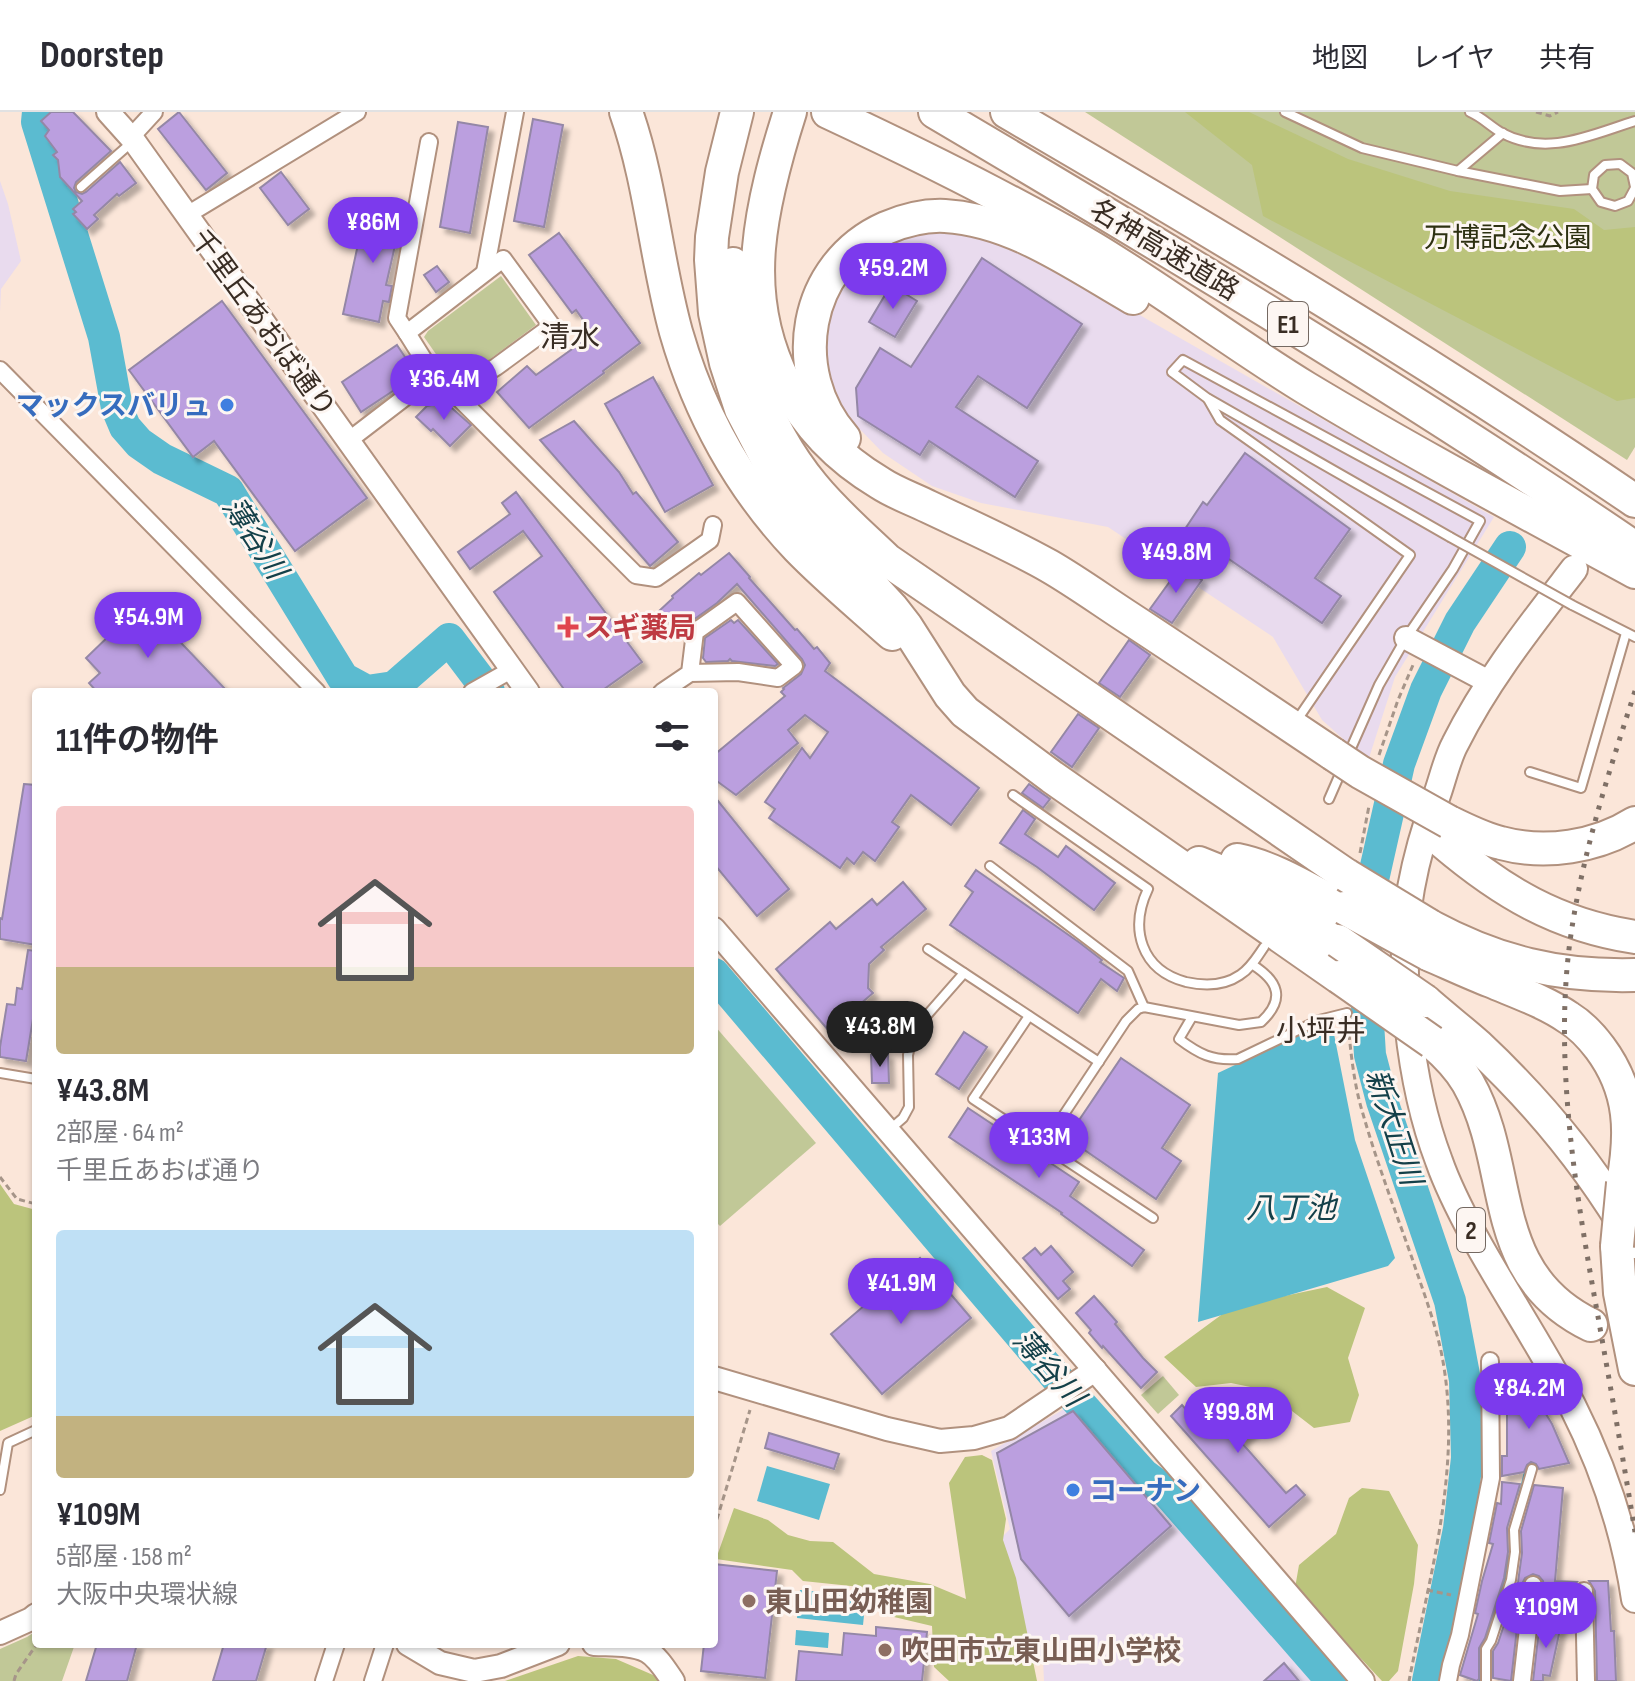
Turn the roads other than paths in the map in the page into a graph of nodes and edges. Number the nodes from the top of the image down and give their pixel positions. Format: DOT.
graph roads {
  1 [pos="108,112"];
  2 [pos="154,112"];
  3 [pos="357,112"];
  4 [pos="515,112"];
  5 [pos="626,112"];
  6 [pos="737,112"];
  7 [pos="759,112"];
  8 [pos="790,112"];
  9 [pos="829,112"];
  10 [pos="935,112"];
  11 [pos="1007,112"];
  12 [pos="1024,112"];
  13 [pos="1285,112"];
  14 [pos="1470,112"];
  15 [pos="1635,121"];
  16 [pos="1503,133"];
  17 [pos="133,139"];
  18 [pos="429,142"];
  19 [pos="1458,171"];
  20 [pos="1130,184"];
  21 [pos="81,187"];
  22 [pos="1635,187"];
  23 [pos="1592,189"];
  24 [pos="187,215"];
  25 [pos="485,272"];
  26 [pos="407,333"];
  27 [pos="0,370"];
  28 [pos="437,381"];
  29 [pos="1303,386"];
  30 [pos="454,393"];
  31 [pos="1207,398"];
  32 [pos="348,441"];
  33 [pos="1635,501"];
  34 [pos="965,524"];
  35 [pos="713,525"];
  36 [pos="1635,548"];
  37 [pos="1574,569"];
  38 [pos="1635,572"];
  39 [pos="1631,635"];
  40 [pos="1417,645"];
  41 [pos="511,670"];
  42 [pos="934,670"];
  43 [pos="690,673"];
  44 [pos="1489,682"];
  45 [pos="313,688"];
  46 [pos="479,688"];
  47 [pos="525,688"];
  48 [pos="668,688"];
  49 [pos="1292,727"];
  50 [pos="1530,772"];
  51 [pos="1013,795"];
  52 [pos="1329,799"];
  53 [pos="1635,823"];
  54 [pos="1446,832"];
  55 [pos="1141,837"];
  56 [pos="990,866"];
  57 [pos="718,934"];
  58 [pos="1635,937"];
  59 [pos="1429,940"];
  60 [pos="1264,947"];
  61 [pos="928,949"];
  62 [pos="1253,965"];
  63 [pos="964,973"];
  64 [pos="1635,975"];
  65 [pos="1144,1007"];
  66 [pos="1347,1013"];
  67 [pos="1029,1016"];
  68 [pos="1192,1017"];
  69 [pos="1099,1062"];
  70 [pos="0,1073"];
  71 [pos="32,1078"];
  72 [pos="888,1132"];
  73 [pos="1043,1146"];
  74 [pos="1153,1218"];
  75 [pos="1626,1244"];
  76 [pos="1591,1325"];
  77 [pos="1490,1361"];
  78 [pos="1635,1369"];
  79 [pos="1086,1376"];
  80 [pos="718,1379"];
  81 [pos="32,1432"];
  82 [pos="1532,1469"];
  83 [pos="0,1490"];
  84 [pos="1533,1585"];
  85 [pos="1584,1591"];
  86 [pos="1635,1599"];
  87 [pos="32,1618"];
  88 [pos="0,1633"];
  89 [pos="335,1648"];
  90 [pos="384,1648"];
  91 [pos="415,1648"];
  92 [pos="548,1648"];
  93 [pos="636,1648"];
  94 [pos="324,1681"];
  95 [pos="373,1681"];
  96 [pos="673,1681"];
  97 [pos="1363,1681"];
  98 [pos="1448,1681"];
  99 [pos="1486,1681"];
  100 [pos="1522,1681"];
  101 [pos="1586,1681"];
  1 -- 17 [label="street, 千里丘あおば通り"];
  2 -- 17 [label="street"];
  3 -- 24 [label="street"];
  4 -- 25 [label="street"];
  5 -- 42 [label="highway"];
  6 -- 42 [label="highway"];
  7 -- 59 [label="highway, bridge"];
  8 -- 34 [label="highway"];
  9 -- 29 [label="highway"];
  10 -- 36 [label="highway, 名神高速道路 / E1"];
  11 -- 20 [label="highway, 名神高速道路 / E1"];
  12 -- 20 [label="highway"];
  13 -- 19 [label="lane"];
  14 -- 16 [label="lane"];
  15 -- 16 [label="lane"];
  16 -- 19 [label="lane"];
  17 -- 21 [label="lane"];
  17 -- 24 [label="street, 千里丘あおば通り"];
  18 -- 26 [label="street"];
  19 -- 23 [label="lane"];
  20 -- 33 [label="highway, 名神高速道路 / E1"];
  22 -- 23 [label="lane"];
  22 -- 23 [label="lane"];
  24 -- 32 [label="street, 千里丘あおば通り"];
  25 -- 26 [label="street"];
  25 -- 30 [label="street"];
  26 -- 28 [label="street"];
  27 -- 45 [label="street"];
  28 -- 30 [label="street"];
  28 -- 32 [label="street"];
  29 -- 34 [label="highway"];
  29 -- 38 [label="highway"];
  30 -- 35 [label="street"];
  31 -- 39 [label="lane, bridge"];
  31 -- 40 [label="lane"];
  31 -- 49 [label="lane"];
  32 -- 41 [label="street, 千里丘あおば通り"];
  34 -- 49 [label="highway"];
  37 -- 44 [label="main road, 2"];
  39 -- 50 [label="lane"];
  40 -- 44 [label="street"];
  40 -- 52 [label="lane"];
  41 -- 46 [label="street"];
  41 -- 47 [label="street, 千里丘あおば通り"];
  42 -- 55 [label="highway"];
  43 -- 43 [label="street"];
  43 -- 48 [label="street"];
  44 -- 86 [label="main road, 2"];
  49 -- 54 [label="highway, bridge"];
  51 -- 62 [label="lane"];
  53 -- 54 [label="highway"];
  54 -- 58 [label="highway"];
  55 -- 59 [label="highway, bridge"];
  55 -- 75 [label="highway, bridge"];
  55 -- 76 [label="highway, bridge"];
  56 -- 65 [label="lane"];
  57 -- 72 [label="street"];
  59 -- 64 [label="highway"];
  59 -- 75 [label="highway, bridge"];
  60 -- 62 [label="lane"];
  61 -- 63 [label="lane"];
  62 -- 68 [label="lane"];
  63 -- 67 [label="lane"];
  63 -- 72 [label="lane"];
  65 -- 68 [label="lane"];
  65 -- 69 [label="lane"];
  66 -- 68 [label="lane"];
  67 -- 69 [label="lane"];
  67 -- 73 [label="lane"];
  69 -- 73 [label="lane"];
  70 -- 71 [label="lane"];
  72 -- 79 [label="street"];
  73 -- 74 [label="lane"];
  75 -- 78 [label="highway"];
  77 -- 98 [label="street"];
  79 -- 80 [label="street"];
  79 -- 97 [label="street"];
  81 -- 83 [label="lane"];
  82 -- 99 [label="lane"];
  84 -- 100 [label="street"];
  85 -- 101 [label="street"];
  87 -- 88 [label="street"];
  89 -- 94 [label="street"];
  90 -- 95 [label="street"];
  91 -- 92 [label="street"];
  93 -- 96 [label="street"];
}
